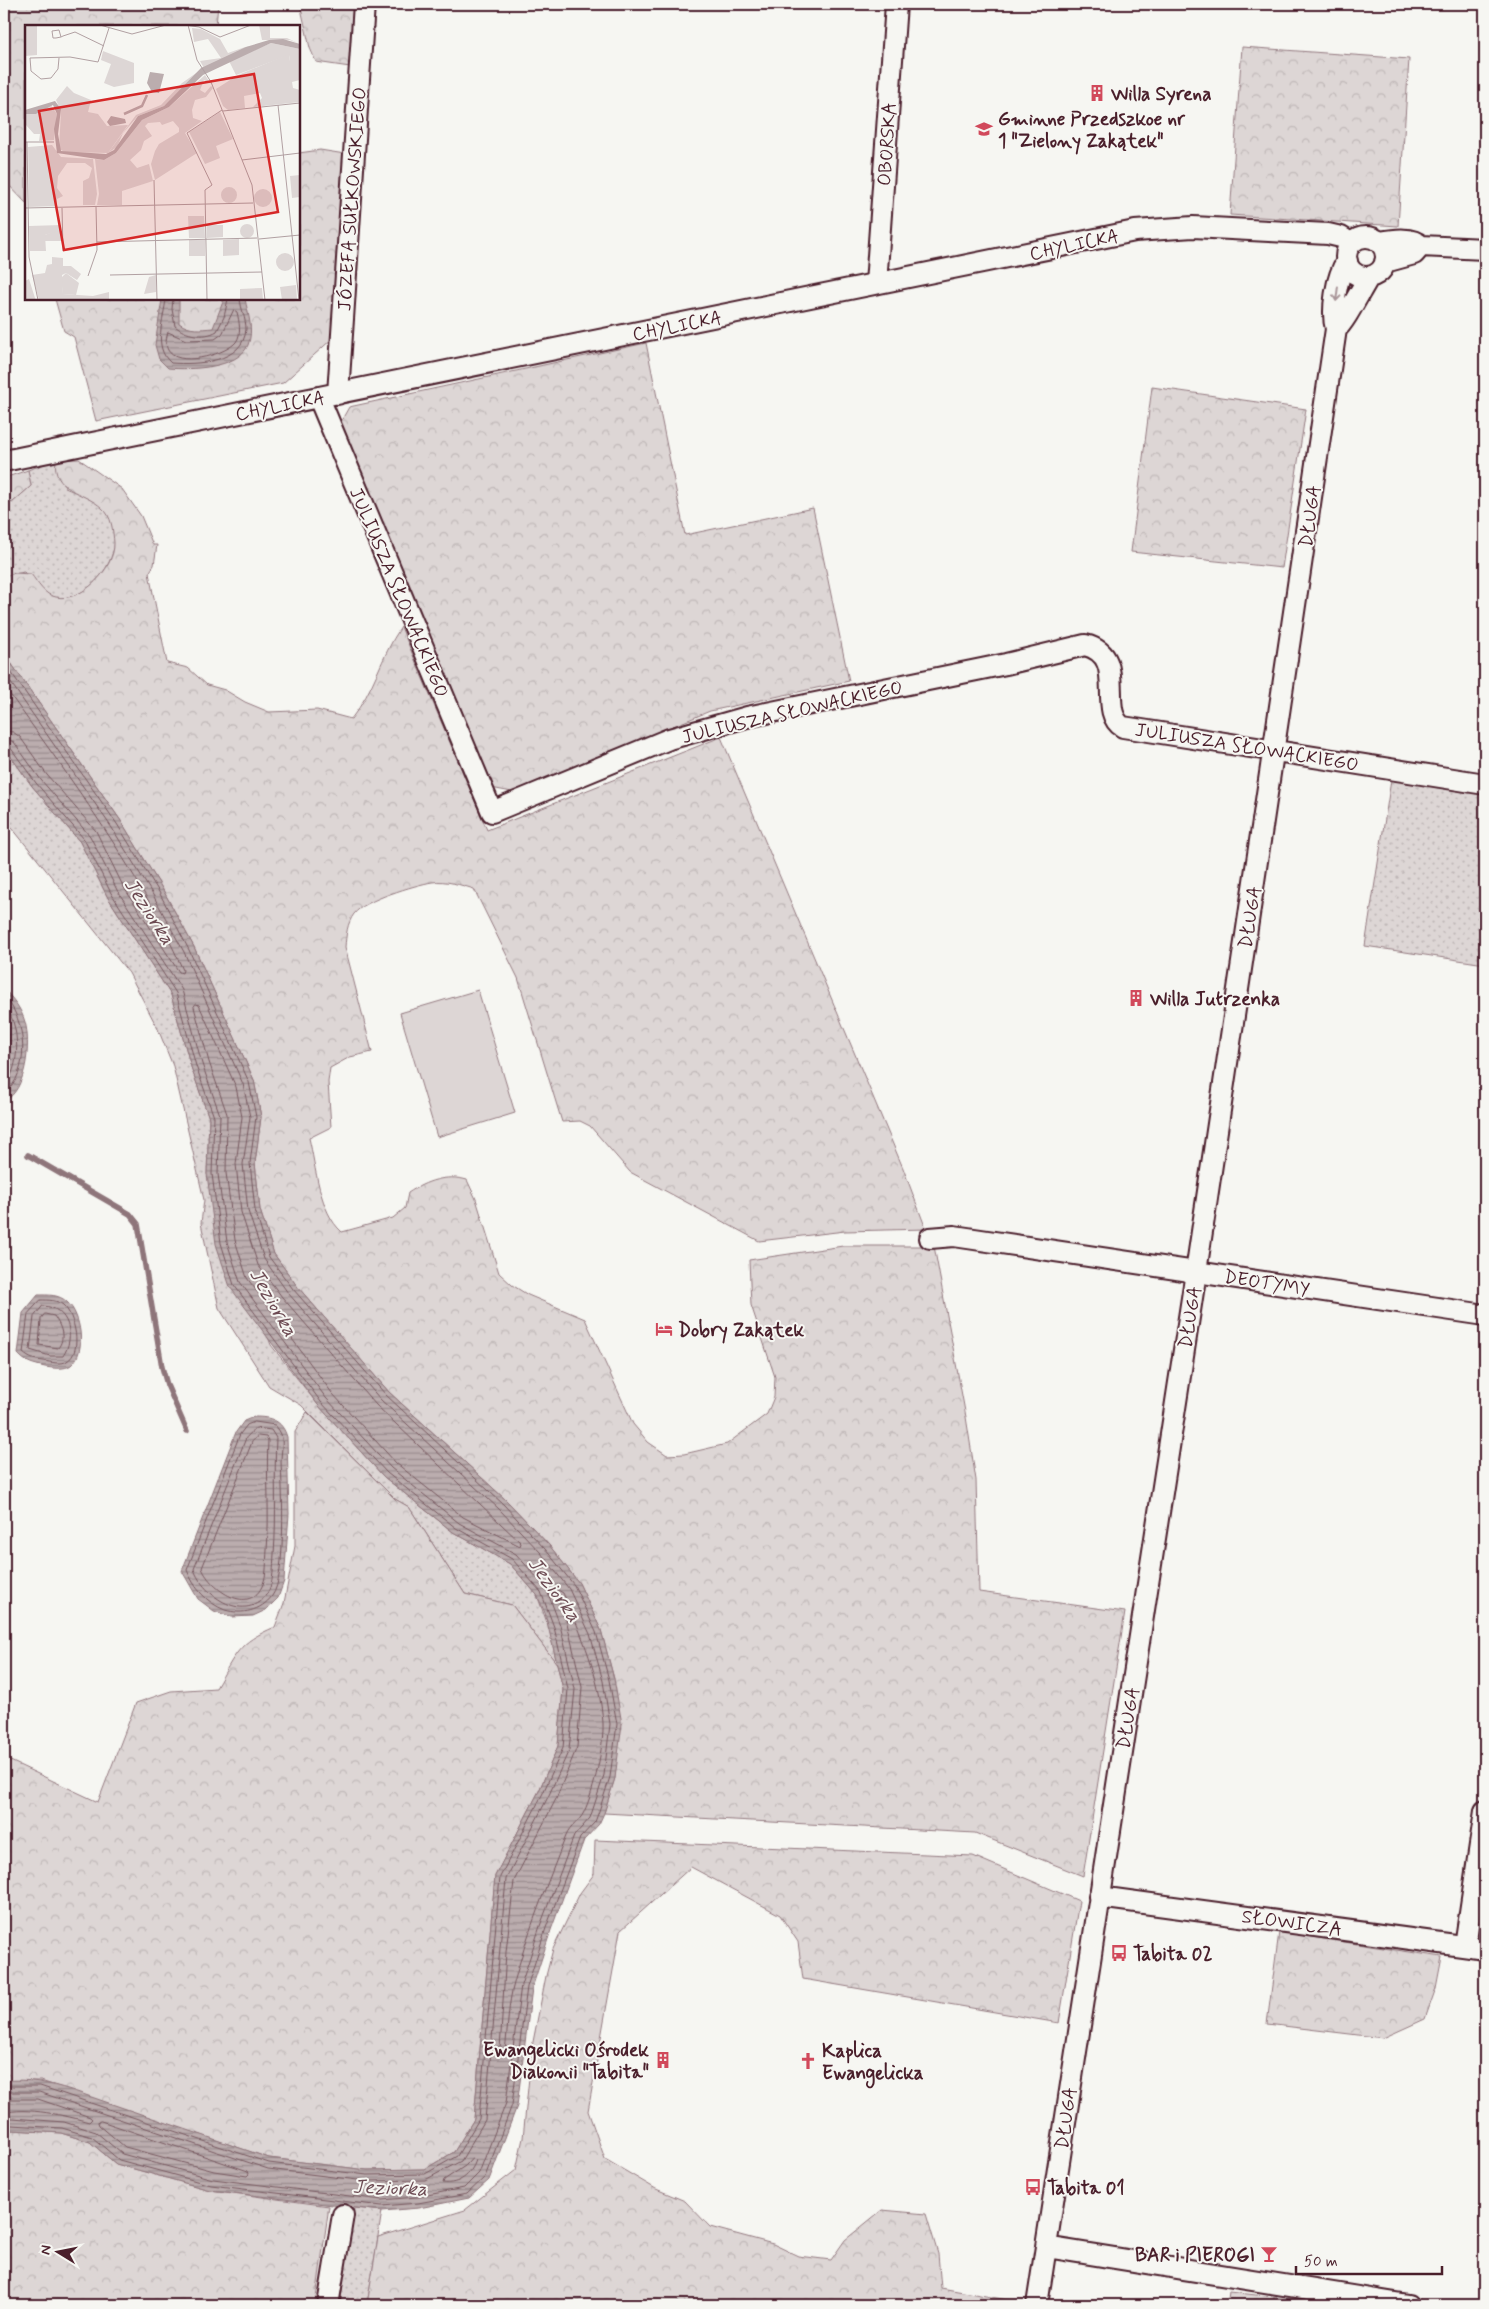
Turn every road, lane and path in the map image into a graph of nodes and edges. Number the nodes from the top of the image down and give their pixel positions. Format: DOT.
graph roads {
  1 [pos="364,4"];
  2 [pos="896,4"];
  3 [pos="1380,242"];
  4 [pos="1421,246"];
  5 [pos="1485,249"];
  6 [pos="1349,252"];
  7 [pos="1385,262"];
  8 [pos="1369,276"];
  9 [pos="876,284"];
  10 [pos="1336,329"];
  11 [pos="338,394"];
  12 [pos="318,398"];
  13 [pos="4,461"];
  14 [pos="1274,750"];
  15 [pos="1485,784"];
  16 [pos="930,1238"];
  17 [pos="1196,1272"];
  18 [pos="1485,1315"];
  19 [pos="1485,1811"];
  20 [pos="1099,1897"];
  21 [pos="1465,1946"];
  22 [pos="1485,1949"];
  23 [pos="343,2215"];
  24 [pos="1046,2247"];
  25 [pos="328,2305"];
  26 [pos="1037,2305"];
  27 [pos="1408,2305"];
  1 -- 11 [label="street, JÓZEFA SUŁKOWSKIEGO"];
  2 -- 9 [label="street, OBORSKA"];
  3 -- 4 [label="street"];
  3 -- 6 [label="street"];
  3 -- 7 [label="street"];
  4 -- 5 [label="street"];
  4 -- 7 [label="street"];
  6 -- 8 [label="street"];
  6 -- 9 [label="street, CHYLICKA"];
  6 -- 10 [label="street, DŁUGA, one-way"];
  7 -- 8 [label="street"];
  8 -- 10 [label="street, DŁUGA"];
  9 -- 11 [label="street, CHYLICKA"];
  10 -- 14 [label="street, DŁUGA"];
  11 -- 12 [label="street, CHYLICKA"];
  12 -- 13 [label="street, CHYLICKA"];
  12 -- 14 [label="street, JULIUSZA SŁOWACKIEGO"];
  14 -- 15 [label="street, JULIUSZA SŁOWACKIEGO"];
  14 -- 17 [label="street, DŁUGA"];
  16 -- 17 [label="street, DEOTYMY"];
  17 -- 18 [label="street, DEOTYMY"];
  17 -- 20 [label="street, DŁUGA"];
  19 -- 21 [label="street"];
  20 -- 21 [label="street, SŁOWICZA"];
  20 -- 24 [label="street, DŁUGA"];
  21 -- 22 [label="street, SŁOWICZA"];
  23 -- 25 [label="street"];
  24 -- 26 [label="street, DŁUGA"];
  24 -- 27 [label="street"];
}
